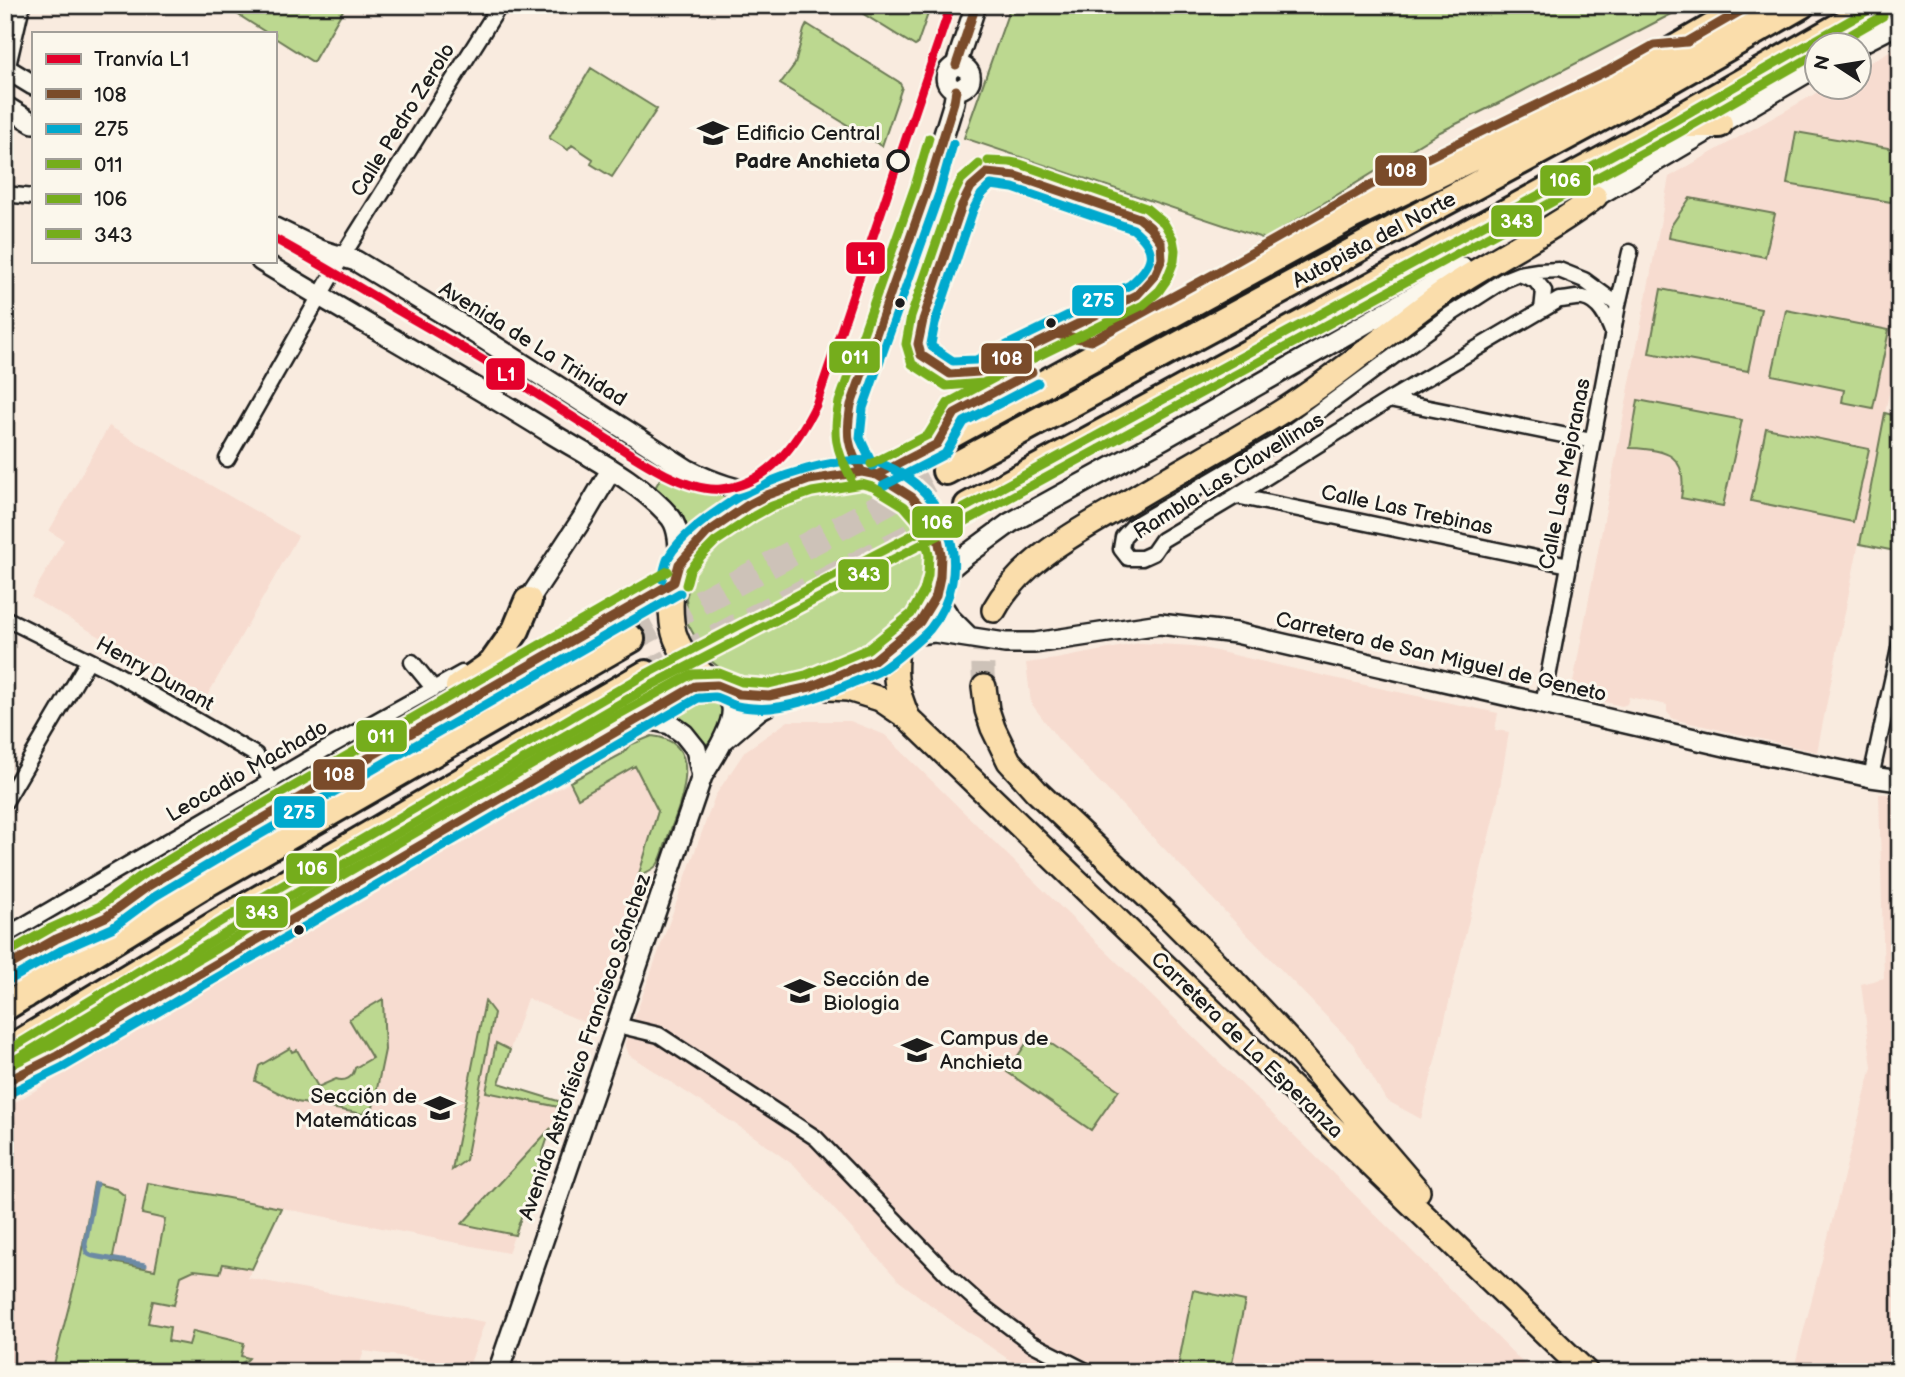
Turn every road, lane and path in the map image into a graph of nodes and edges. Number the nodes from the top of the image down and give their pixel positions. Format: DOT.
graph roads {
  1 [pos="22,5"];
  2 [pos="500,5"];
  3 [pos="976,5"];
  4 [pos="1751,5"];
  5 [pos="1801,5"];
  6 [pos="1873,8"];
  7 [pos="1900,23"];
  8 [pos="1853,32"];
  9 [pos="1874,36"];
  10 [pos="6,69"];
  11 [pos="1804,74"];
  12 [pos="32,84"];
  13 [pos="5,106"];
  14 [pos="32,121"];
  15 [pos="1669,124"];
  16 [pos="1719,124"];
  17 [pos="5,194"];
  18 [pos="32,197"];
  19 [pos="1595,197"];
  20 [pos="276,228"];
  21 [pos="1630,253"];
  22 [pos="263,262"];
  23 [pos="337,265"];
  24 [pos="1519,274"];
  25 [pos="320,297"];
  26 [pos="1618,305"];
  27 [pos="1542,310"];
  28 [pos="1613,334"];
  29 [pos="1389,400"];
  30 [pos="1592,441"];
  31 [pos="227,459"];
  32 [pos="611,470"];
  33 [pos="946,471"];
  34 [pos="869,474"];
  35 [pos="767,495"];
  36 [pos="1236,496"];
  37 [pos="968,506"];
  38 [pos="1569,565"];
  39 [pos="677,573"];
  40 [pos="938,586"];
  41 [pos="528,601"];
  42 [pos="994,610"];
  43 [pos="5,618"];
  44 [pos="969,637"];
  45 [pos="631,639"];
  46 [pos="901,639"];
  47 [pos="1900,644"];
  48 [pos="88,661"];
  49 [pos="412,662"];
  50 [pos="646,674"];
  51 [pos="717,685"];
  52 [pos="984,687"];
  53 [pos="434,688"];
  54 [pos="802,689"];
  55 [pos="1543,704"];
  56 [pos="908,718"];
  57 [pos="620,728"];
  58 [pos="724,741"];
  59 [pos="702,776"];
  60 [pos="1871,777"];
  61 [pos="1900,781"];
  62 [pos="272,782"];
  63 [pos="5,802"];
  64 [pos="227,839"];
  65 [pos="5,936"];
  66 [pos="15,1001"];
  67 [pos="617,1025"];
  68 [pos="5,1052"];
  69 [pos="5,1082"];
  70 [pos="1437,1228"];
  71 [pos="498,1372"];
  72 [pos="1088,1372"];
  73 [pos="1586,1372"];
  1 -- 10 [label="street"];
  2 -- 23 [label="street, Calle Pedro Zerolo"];
  3 -- 34 [label="main road"];
  4 -- 34 [label="highway"];
  5 -- 33 [label="highway, Autopista del Norte"];
  6 -- 8 [label="highway"];
  6 -- 15 [label="highway, Autopista del Norte"];
  7 -- 9 [label="main road"];
  10 -- 12 [label="main road"];
  11 -- 16 [label="main road"];
  13 -- 14 [label="main road"];
  15 -- 16 [label="highway"];
  15 -- 37 [label="highway, Autopista del Norte"];
  16 -- 19 [label="main road"];
  17 -- 18 [label="street"];
  19 -- 40 [label="main road"];
  19 -- 42 [label="main road"];
  20 -- 23 [label="main road, Avenida de La Trinidad"];
  21 -- 26 [label="street, Calle Las Mejoranas"];
  22 -- 25 [label="main road"];
  23 -- 25 [label="street, Calle Pedro Zerolo"];
  23 -- 35 [label="main road, Avenida de La Trinidad"];
  24 -- 26 [label="street, Rambla Las Clavellinas"];
  24 -- 27 [label="street"];
  24 -- 36 [label="street, Rambla Las Clavellinas"];
  25 -- 31 [label="street, Calle Pedro Zerolo"];
  25 -- 32 [label="main road"];
  26 -- 28 [label="street, Calle Las Mejoranas"];
  27 -- 28 [label="street, Rambla Las Clavellinas"];
  27 -- 29 [label="street, Rambla Las Clavellinas"];
  28 -- 30 [label="street, Calle Las Mejoranas"];
  29 -- 30 [label="street"];
  29 -- 36 [label="street, Rambla Las Clavellinas"];
  30 -- 38 [label="street, Calle Las Mejoranas"];
  32 -- 39 [label="main road"];
  32 -- 41 [label="main road"];
  34 -- 35 [label="main road"];
  34 -- 40 [label="main road"];
  35 -- 39 [label="main road"];
  36 -- 38 [label="street, Calle Las Trebinas"];
  38 -- 55 [label="street, Calle Las Mejoranas"];
  39 -- 51 [label="main road"];
  39 -- 64 [label="highway"];
  40 -- 44 [label="main road"];
  40 -- 46 [label="main road"];
  41 -- 53 [label="street, Leocadio Machado"];
  41 -- 64 [label="highway"];
  43 -- 48 [label="street, Henry Dunant"];
  44 -- 46 [label="main road, Carretera de San Miguel de Geneto"];
  44 -- 55 [label="main road, Carretera de San Miguel de Geneto"];
  45 -- 66 [label="highway"];
  46 -- 54 [label="main road"];
  46 -- 56 [label="main road, Carretera de La Esperanza"];
  47 -- 60 [label="street"];
  48 -- 62 [label="street, Henry Dunant"];
  48 -- 63 [label="street"];
  49 -- 53 [label="street"];
  50 -- 68 [label="highway"];
  51 -- 54 [label="main road"];
  51 -- 57 [label="highway"];
  51 -- 58 [label="main road, Avenida Astrofísico Francisco Sánchez"];
  52 -- 70 [label="main road"];
  53 -- 62 [label="street, Leocadio Machado"];
  54 -- 56 [label="main road, Carretera de La Esperanza"];
  54 -- 58 [label="main road, Avenida Astrofísico Francisco Sánchez"];
  55 -- 60 [label="main road, Carretera de San Miguel de Geneto"];
  56 -- 70 [label="main road, Carretera de La Esperanza"];
  57 -- 59 [label="main road"];
  57 -- 69 [label="highway"];
  58 -- 59 [label="main road, Avenida Astrofísico Francisco Sánchez"];
  59 -- 67 [label="main road, Avenida Astrofísico Francisco Sánchez"];
  60 -- 61 [label="main road, Carretera de San Miguel de Geneto"];
  62 -- 65 [label="street, Leocadio Machado"];
  64 -- 66 [label="highway"];
  67 -- 71 [label="main road, Avenida Astrofísico Francisco Sánchez"];
  67 -- 72 [label="street"];
  70 -- 73 [label="main road, Carretera de La Esperanza"];
}
